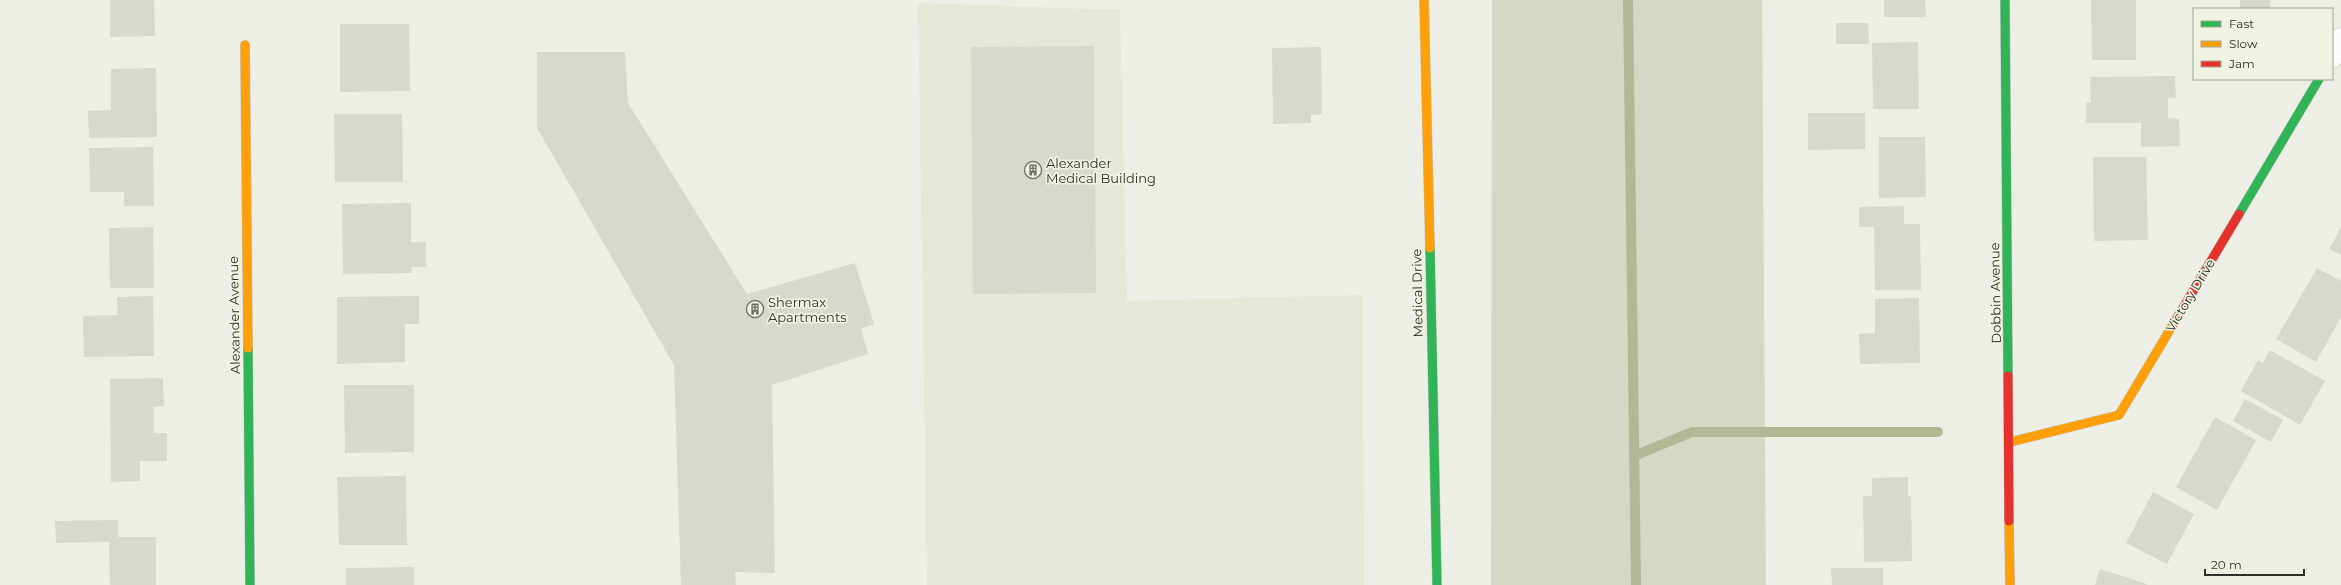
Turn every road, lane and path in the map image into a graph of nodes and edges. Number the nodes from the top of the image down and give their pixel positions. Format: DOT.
graph roads {
  1 [pos="1424,0"];
  2 [pos="2005,0"];
  3 [pos="2341,40"];
  4 [pos="245,45"];
  5 [pos="2333,54"];
  6 [pos="2318,80"];
  7 [pos="2010,442"];
  8 [pos="250,585"];
  9 [pos="1437,585"];
  10 [pos="2010,585"];
  1 -- 9 [label="street, Medical Drive"];
  2 -- 7 [label="street, Dobbin Avenue"];
  3 -- 5 [label="street"];
  4 -- 8 [label="street, Alexander Avenue"];
  6 -- 7 [label="street, Victory Drive"];
  7 -- 10 [label="street, Dobbin Avenue"];
}
